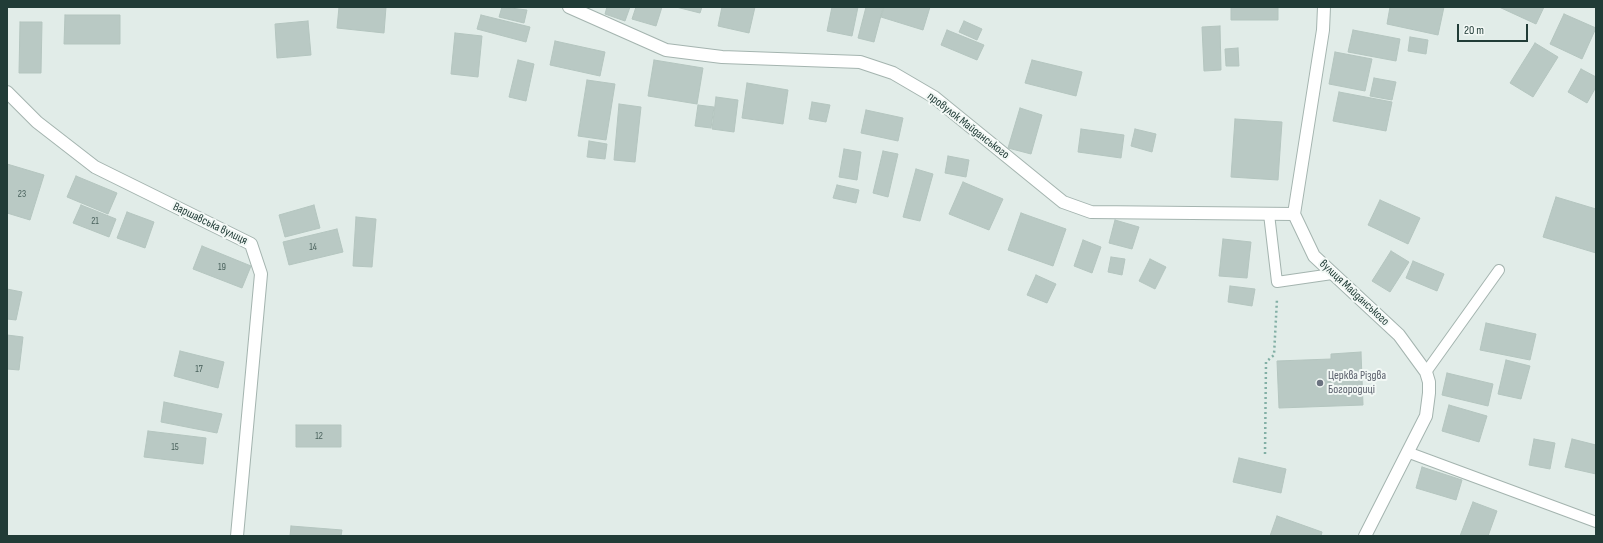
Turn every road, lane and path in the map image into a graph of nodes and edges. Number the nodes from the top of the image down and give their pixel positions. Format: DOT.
graph roads {
  1 [pos="569,7"];
  2 [pos="1324,7"];
  3 [pos="7,92"];
  4 [pos="1269,214"];
  5 [pos="1294,214"];
  6 [pos="1498,270"];
  7 [pos="1332,274"];
  8 [pos="1277,282"];
  9 [pos="1426,372"];
  10 [pos="1408,452"];
  11 [pos="1265,454"];
  12 [pos="1596,522"];
  13 [pos="237,536"];
  14 [pos="1365,536"];
  1 -- 4 [label="street, провулок Майданського"];
  2 -- 5 [label="street"];
  3 -- 13 [label="street, Варшавська вулиця"];
  4 -- 5 [label="street, провулок Майданського"];
  4 -- 8 [label="lane"];
  5 -- 7 [label="street, вулиця Майданського"];
  6 -- 9 [label="lane"];
  7 -- 8 [label="lane"];
  7 -- 9 [label="street, вулиця Майданського"];
  8 -- 11 [label="path"];
  9 -- 10 [label="street, вулиця Майданського"];
  10 -- 12 [label="lane"];
  10 -- 14 [label="street, вулиця Майданського"];
}
